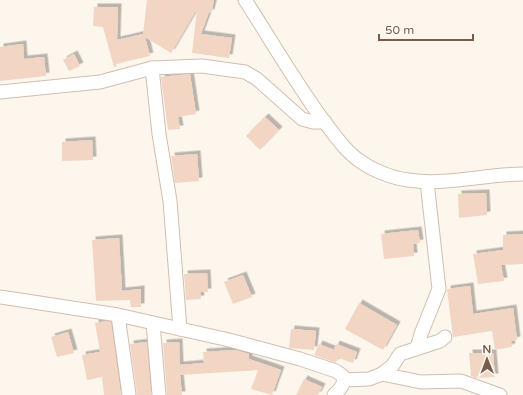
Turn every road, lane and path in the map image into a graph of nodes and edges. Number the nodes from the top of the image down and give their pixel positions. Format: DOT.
graph roads {
  1 [pos="245,0"];
  2 [pos="152,68"];
  3 [pos="0,92"];
  4 [pos="325,122"];
  5 [pos="523,174"];
  6 [pos="427,182"];
  7 [pos="0,297"];
  8 [pos="118,315"];
  9 [pos="153,323"];
  10 [pos="180,329"];
  11 [pos="445,337"];
  12 [pos="417,348"];
  13 [pos="382,374"];
  14 [pos="344,380"];
  15 [pos="129,395"];
  16 [pos="159,395"];
  17 [pos="334,395"];
  18 [pos="500,395"];
  1 -- 4 [label="street"];
  2 -- 3 [label="street"];
  2 -- 4 [label="street"];
  2 -- 10 [label="street"];
  4 -- 6 [label="street"];
  5 -- 6 [label="street"];
  6 -- 12 [label="street"];
  7 -- 8 [label="street"];
  8 -- 9 [label="street"];
  8 -- 15 [label="street"];
  9 -- 10 [label="street"];
  9 -- 16 [label="street"];
  10 -- 14 [label="street"];
  11 -- 12 [label="street"];
  12 -- 13 [label="street"];
  13 -- 14 [label="street"];
  13 -- 18 [label="street"];
  14 -- 17 [label="street"];
}
